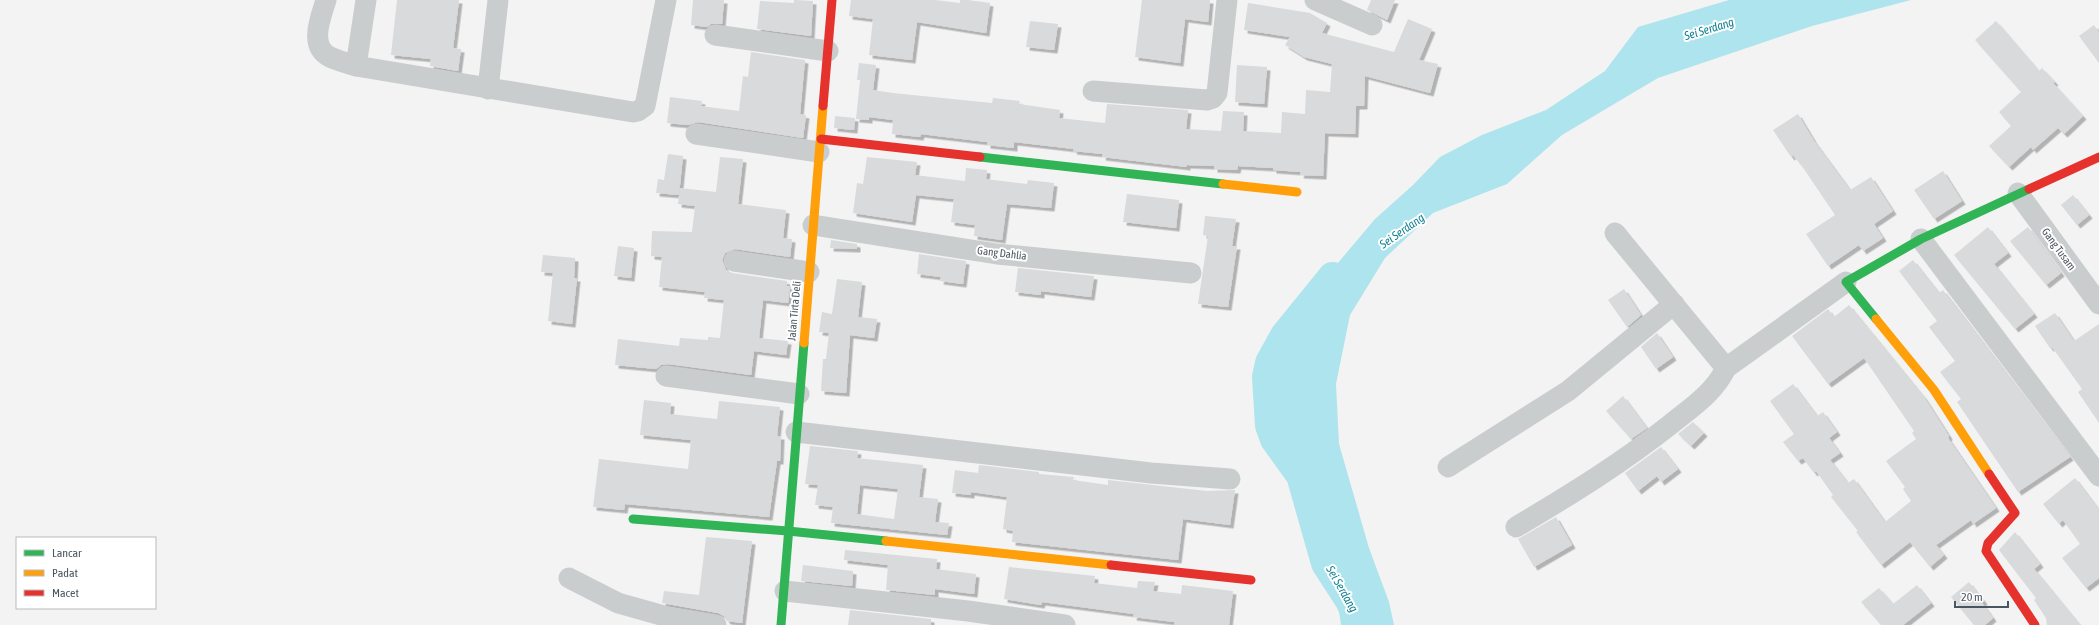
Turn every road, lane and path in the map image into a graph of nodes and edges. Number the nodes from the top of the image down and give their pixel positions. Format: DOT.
graph roads {
  1 [pos="326,0"];
  2 [pos="366,0"];
  3 [pos="498,0"];
  4 [pos="666,0"];
  5 [pos="832,0"];
  6 [pos="1227,0"];
  7 [pos="1314,0"];
  8 [pos="1372,25"];
  9 [pos="715,35"];
  10 [pos="828,50"];
  11 [pos="356,66"];
  12 [pos="488,88"];
  13 [pos="1094,91"];
  14 [pos="696,134"];
  15 [pos="820,146"];
  16 [pos="2099,157"];
  17 [pos="1297,192"];
  18 [pos="2018,193"];
  19 [pos="813,225"];
  20 [pos="1615,233"];
  21 [pos="1921,239"];
  22 [pos="734,261"];
  23 [pos="809,272"];
  24 [pos="1191,273"];
  25 [pos="1846,282"];
  26 [pos="1674,304"];
  27 [pos="2099,304"];
  28 [pos="1726,368"];
  29 [pos="666,376"];
  30 [pos="799,394"];
  31 [pos="796,432"];
  32 [pos="1448,468"];
  33 [pos="2099,476"];
  34 [pos="1230,479"];
  35 [pos="633,519"];
  36 [pos="1516,527"];
  37 [pos="788,531"];
  38 [pos="569,578"];
  39 [pos="1251,580"];
  40 [pos="785,591"];
  41 [pos="716,625"];
  42 [pos="781,625"];
  43 [pos="1065,625"];
  44 [pos="2035,625"];
  1 -- 11 [label="street"];
  2 -- 11 [label="street"];
  3 -- 12 [label="street"];
  4 -- 12 [label="street"];
  5 -- 10 [label="street, Jalan Tirta Deli"];
  6 -- 13 [label="street"];
  7 -- 8 [label="street"];
  9 -- 10 [label="street"];
  10 -- 15 [label="street, Jalan Tirta Deli"];
  11 -- 12 [label="street"];
  14 -- 15 [label="street"];
  15 -- 17 [label="street"];
  15 -- 19 [label="street, Jalan Tirta Deli"];
  16 -- 18 [label="street"];
  18 -- 21 [label="street"];
  18 -- 27 [label="street, Gang Tusam"];
  19 -- 23 [label="street, Jalan Tirta Deli"];
  19 -- 24 [label="street, Gang Dahlia"];
  20 -- 26 [label="street"];
  21 -- 25 [label="street"];
  21 -- 33 [label="street"];
  22 -- 23 [label="street"];
  23 -- 30 [label="street, Jalan Tirta Deli"];
  25 -- 28 [label="street"];
  25 -- 44 [label="street"];
  26 -- 28 [label="street"];
  26 -- 32 [label="street"];
  28 -- 36 [label="street"];
  29 -- 30 [label="street"];
  30 -- 31 [label="street, Jalan Tirta Deli"];
  31 -- 34 [label="street"];
  31 -- 37 [label="street, Jalan Tirta Deli"];
  35 -- 37 [label="street"];
  37 -- 39 [label="street"];
  37 -- 40 [label="street, Jalan Tirta Deli"];
  38 -- 41 [label="street"];
  40 -- 42 [label="street, Jalan Tirta Deli"];
  40 -- 43 [label="street"];
}
